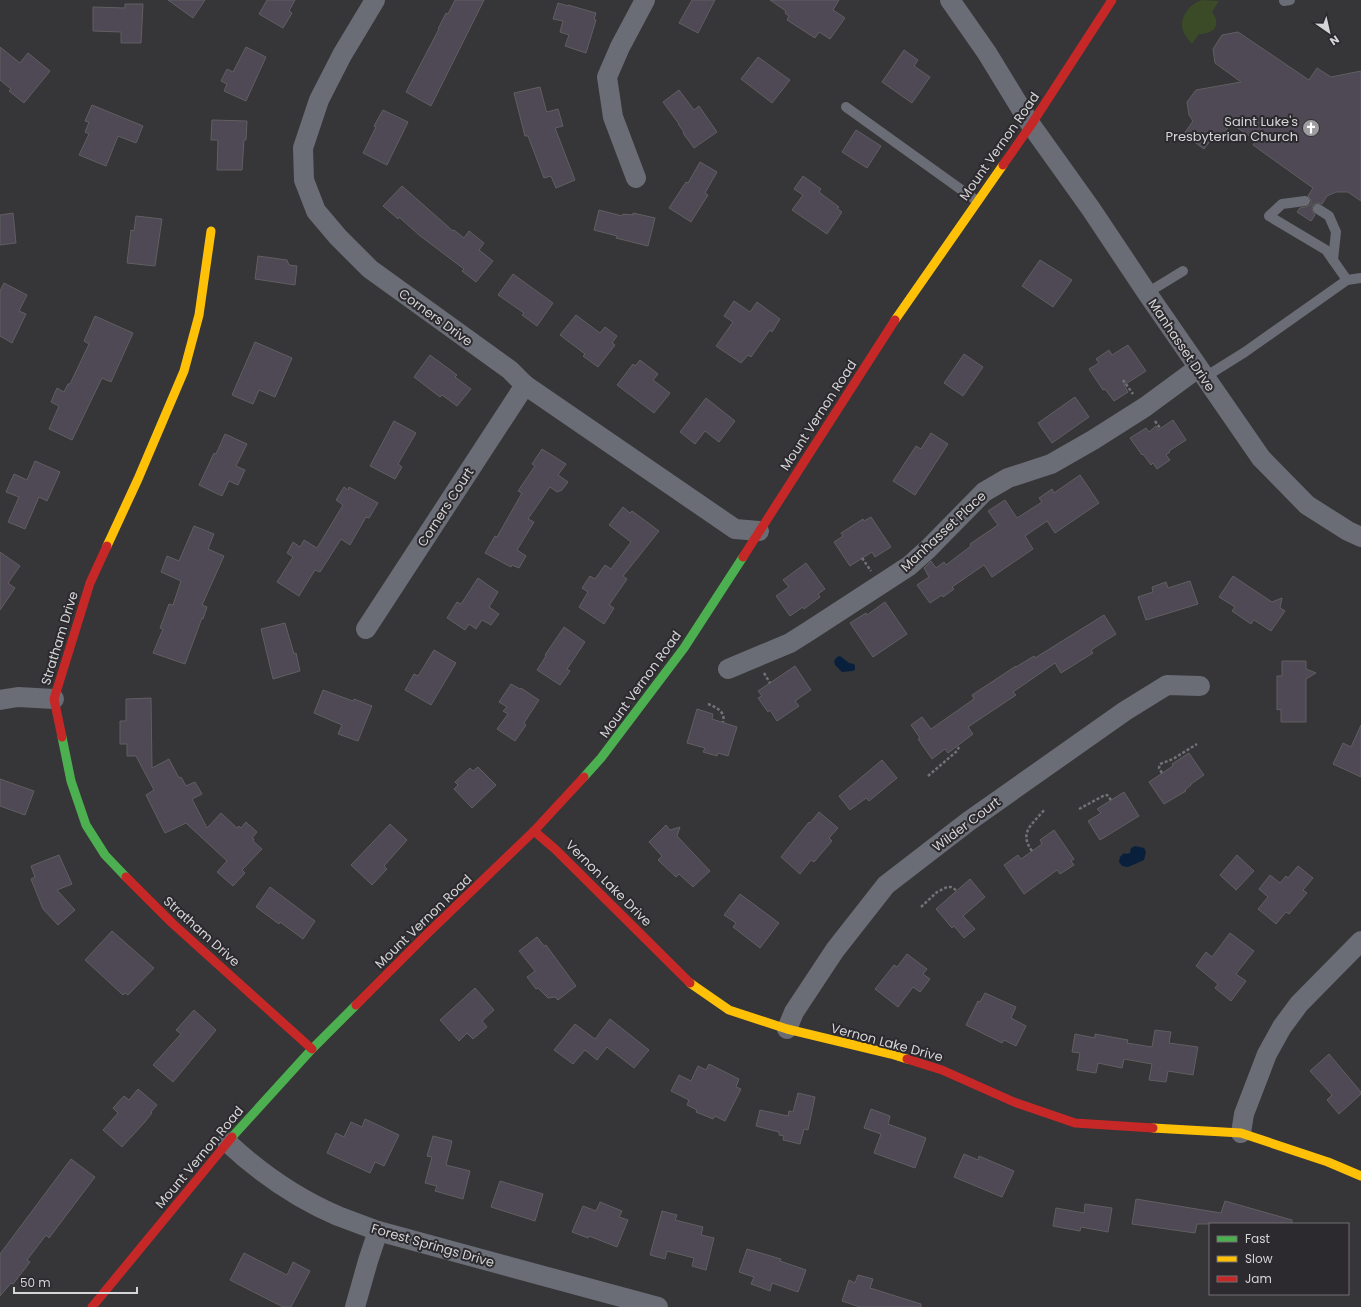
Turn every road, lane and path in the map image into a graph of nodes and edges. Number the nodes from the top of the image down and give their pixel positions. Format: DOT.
graph roads {
  1 [pos="375,0"];
  2 [pos="645,0"];
  3 [pos="950,0"];
  4 [pos="1112,0"];
  5 [pos="846,107"];
  6 [pos="1031,125"];
  7 [pos="636,178"];
  8 [pos="977,201"];
  9 [pos="1305,201"];
  10 [pos="1318,209"];
  11 [pos="211,231"];
  12 [pos="1333,260"];
  13 [pos="1183,271"];
  14 [pos="1361,278"];
  15 [pos="1347,280"];
  16 [pos="1147,293"];
  17 [pos="1202,373"];
  18 [pos="525,385"];
  19 [pos="759,531"];
  20 [pos="1361,537"];
  21 [pos="366,629"];
  22 [pos="728,669"];
  23 [pos="1200,686"];
  24 [pos="54,699"];
  25 [pos="0,700"];
  26 [pos="708,704"];
  27 [pos="722,722"];
  28 [pos="1197,744"];
  29 [pos="959,747"];
  30 [pos="1162,773"];
  31 [pos="928,776"];
  32 [pos="1111,800"];
  33 [pos="1045,809"];
  34 [pos="1079,809"];
  35 [pos="534,831"];
  36 [pos="1032,851"];
  37 [pos="956,890"];
  38 [pos="921,908"];
  39 [pos="1361,941"];
  40 [pos="787,1029"];
  41 [pos="312,1048"];
  42 [pos="1241,1133"];
  43 [pos="227,1142"];
  44 [pos="1361,1176"];
  45 [pos="378,1231"];
  46 [pos="92,1307"];
  47 [pos="356,1307"];
  48 [pos="658,1307"];
  1 -- 18 [label="street, Corners Drive"];
  2 -- 7 [label="street"];
  3 -- 6 [label="street, Manhasset Drive"];
  4 -- 6 [label="street, Mount Vernon Road"];
  5 -- 8 [label="lane"];
  6 -- 8 [label="street, Mount Vernon Road"];
  6 -- 16 [label="street, Manhasset Drive"];
  8 -- 19 [label="street, Mount Vernon Road"];
  9 -- 12 [label="lane"];
  10 -- 12 [label="lane"];
  11 -- 24 [label="street, Stratham Drive"];
  12 -- 15 [label="lane"];
  13 -- 16 [label="lane"];
  14 -- 15 [label="lane"];
  15 -- 17 [label="lane"];
  16 -- 17 [label="street, Manhasset Drive"];
  17 -- 20 [label="street, Manhasset Drive"];
  17 -- 22 [label="street, Manhasset Place"];
  18 -- 19 [label="street, Corners Drive"];
  18 -- 21 [label="street, Corners Court"];
  19 -- 35 [label="street, Mount Vernon Road"];
  23 -- 40 [label="street, Wilder Court"];
  24 -- 25 [label="street"];
  24 -- 41 [label="street, Stratham Drive"];
  26 -- 27 [label="path"];
  28 -- 30 [label="path"];
  29 -- 31 [label="path"];
  32 -- 34 [label="path"];
  33 -- 36 [label="path"];
  35 -- 40 [label="street, Vernon Lake Drive"];
  35 -- 41 [label="street, Mount Vernon Road"];
  37 -- 38 [label="path"];
  39 -- 42 [label="street"];
  40 -- 42 [label="street, Vernon Lake Drive"];
  41 -- 43 [label="street, Mount Vernon Road"];
  42 -- 44 [label="street, Vernon Lake Drive"];
  43 -- 45 [label="street, Forest Springs Drive"];
  43 -- 46 [label="street, Mount Vernon Road"];
  45 -- 47 [label="street"];
  45 -- 48 [label="street, Forest Springs Drive"];
}
